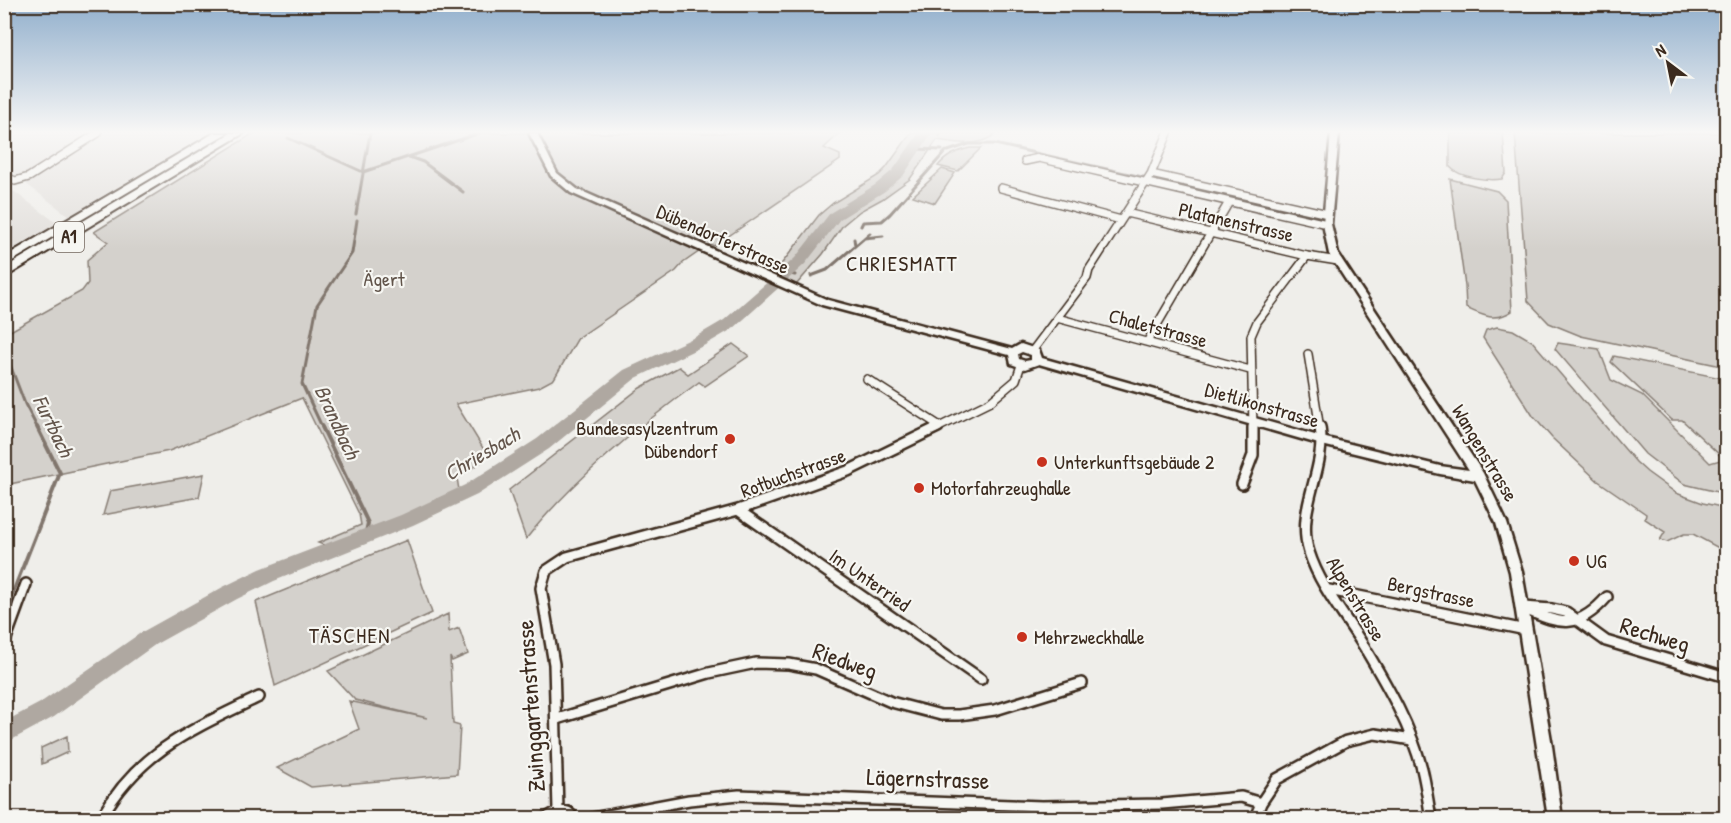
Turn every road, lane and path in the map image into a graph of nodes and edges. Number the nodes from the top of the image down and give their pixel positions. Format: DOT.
graph roads {
  1 [pos="38,171"];
  2 [pos="157,171"];
  3 [pos="175,171"];
  4 [pos="554,171"];
  5 [pos="1112,171"];
  6 [pos="1151,171"];
  7 [pos="1332,171"];
  8 [pos="4,176"];
  9 [pos="1148,178"];
  10 [pos="1001,188"];
  11 [pos="1229,202"];
  12 [pos="1126,213"];
  13 [pos="1328,219"];
  14 [pos="1121,220"];
  15 [pos="1212,234"];
  16 [pos="1307,256"];
  17 [pos="1338,261"];
  18 [pos="4,262"];
  19 [pos="4,274"];
  20 [pos="1057,318"];
  21 [pos="1147,342"];
  22 [pos="1012,353"];
  23 [pos="1308,354"];
  24 [pos="1034,355"];
  25 [pos="1021,365"];
  26 [pos="1250,370"];
  27 [pos="867,380"];
  28 [pos="1252,422"];
  29 [pos="940,426"];
  30 [pos="1322,441"];
  31 [pos="1479,476"];
  32 [pos="1242,484"];
  33 [pos="738,510"];
  34 [pos="551,566"];
  35 [pos="26,584"];
  36 [pos="1329,590"];
  37 [pos="1607,597"];
  38 [pos="1523,607"];
  39 [pos="1579,620"];
  40 [pos="1526,630"];
  41 [pos="4,644"];
  42 [pos="1726,677"];
  43 [pos="981,680"];
  44 [pos="1082,683"];
  45 [pos="259,697"];
  46 [pos="557,719"];
  47 [pos="1412,740"];
  48 [pos="1262,803"];
  49 [pos="1042,806"];
  50 [pos="558,810"];
  51 [pos="101,819"];
  52 [pos="546,819"];
  53 [pos="574,819"];
  54 [pos="593,819"];
  55 [pos="1041,819"];
  56 [pos="1255,819"];
  57 [pos="1431,819"];
  58 [pos="1555,819"];
  1 -- 8 [label="street"];
  2 -- 18 [label="highway, A1"];
  3 -- 19 [label="highway, A1"];
  4 -- 22 [label="street, Dübendorferstrasse"];
  5 -- 9 [label="street"];
  6 -- 9 [label="street"];
  7 -- 13 [label="street, Wangenstrasse"];
  9 -- 11 [label="street"];
  9 -- 12 [label="street"];
  9 -- 13 [label="street"];
  10 -- 14 [label="street"];
  11 -- 13 [label="street"];
  11 -- 15 [label="street"];
  12 -- 14 [label="street"];
  12 -- 15 [label="street, Platanenstrasse"];
  13 -- 17 [label="street, Wangenstrasse"];
  14 -- 20 [label="street"];
  15 -- 16 [label="street, Platanenstrasse"];
  15 -- 21 [label="street"];
  16 -- 17 [label="street, Platanenstrasse"];
  16 -- 26 [label="street"];
  17 -- 31 [label="street, Wangenstrasse"];
  20 -- 21 [label="street, Chaletstrasse"];
  20 -- 24 [label="street"];
  21 -- 26 [label="street, Chaletstrasse"];
  22 -- 24 [label="street"];
  22 -- 25 [label="street"];
  23 -- 30 [label="street, Alpenstrasse"];
  24 -- 25 [label="street"];
  24 -- 28 [label="street, Dietlikonstrasse"];
  25 -- 29 [label="street, Rotbuchstrasse"];
  26 -- 28 [label="street"];
  27 -- 29 [label="street"];
  28 -- 30 [label="street, Dietlikonstrasse"];
  28 -- 32 [label="street"];
  29 -- 33 [label="street, Rotbuchstrasse"];
  30 -- 31 [label="street, Dietlikonstrasse"];
  30 -- 36 [label="street, Alpenstrasse"];
  31 -- 38 [label="street, Wangenstrasse"];
  33 -- 34 [label="street, Rotbuchstrasse"];
  33 -- 43 [label="street, Im Unterried"];
  34 -- 46 [label="street, Zwinggartenstrasse"];
  35 -- 41 [label="street"];
  36 -- 40 [label="street, Bergstrasse"];
  36 -- 47 [label="street, Alpenstrasse"];
  37 -- 39 [label="street"];
  38 -- 39 [label="street"];
  38 -- 40 [label="street, Wangenstrasse"];
  39 -- 42 [label="street, Rechweg"];
  40 -- 58 [label="street, Wangenstrasse"];
  44 -- 46 [label="street, Riedweg"];
  45 -- 51 [label="street"];
  46 -- 50 [label="street, Zwinggartenstrasse"];
  47 -- 48 [label="street"];
  47 -- 57 [label="street, Alpenstrasse"];
  48 -- 49 [label="street, Lägernstrasse"];
  48 -- 56 [label="street"];
  49 -- 54 [label="street, Lägernstrasse"];
  49 -- 55 [label="street"];
  50 -- 52 [label="street"];
  50 -- 53 [label="street"];
}
